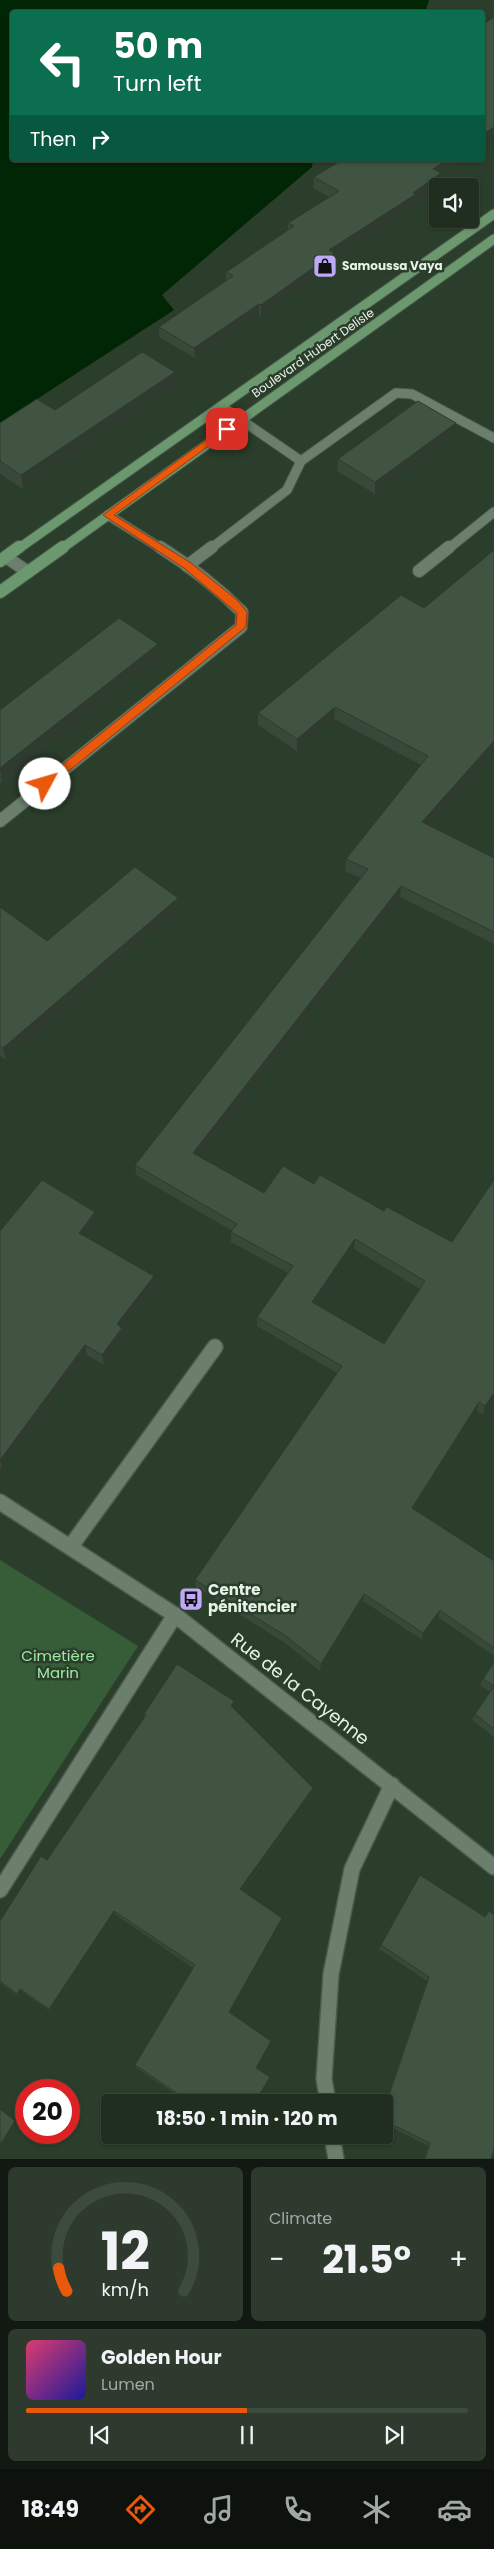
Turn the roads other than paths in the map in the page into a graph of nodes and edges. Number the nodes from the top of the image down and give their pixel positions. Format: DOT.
graph roads {
  1 [pos="494,214"];
  2 [pos="494,240"];
  3 [pos="221,406"];
  4 [pos="240,420"];
  5 [pos="494,438"];
  6 [pos="301,461"];
  7 [pos="494,512"];
  8 [pos="108,515"];
  9 [pos="3,559"];
  10 [pos="188,566"];
  11 [pos="419,571"];
  12 [pos="28,572"];
  13 [pos="0,592"];
  14 [pos="0,821"];
  15 [pos="215,1347"];
  16 [pos="0,1502"];
  17 [pos="71,1546"];
  18 [pos="175,1615"];
  19 [pos="392,1785"];
  20 [pos="494,1867"];
  21 [pos="0,1890"];
  22 [pos="327,2094"];
  23 [pos="334,2144"];
  24 [pos="336,2159"];
  1 -- 3 [label="main road"];
  2 -- 4 [label="main road, Boulevard Hubert Delisle"];
  3 -- 4 [label="street"];
  3 -- 9 [label="main road"];
  4 -- 6 [label="street"];
  4 -- 8 [label="main road, Boulevard Hubert Delisle"];
  5 -- 6 [label="street"];
  6 -- 10 [label="street"];
  7 -- 11 [label="street"];
  8 -- 10 [label="street"];
  8 -- 12 [label="main road, Boulevard Hubert Delisle"];
  9 -- 12 [label="street"];
  10 -- 14 [label="street"];
  12 -- 13 [label="main road, Boulevard Hubert Delisle"];
  15 -- 17 [label="street"];
  16 -- 17 [label="street, Rue de la Cayenne"];
  17 -- 18 [label="street, Rue de la Cayenne"];
  18 -- 19 [label="street, Rue de la Cayenne"];
  18 -- 21 [label="street"];
  19 -- 20 [label="street, Rue de la Cayenne"];
  19 -- 22 [label="street"];
  23 -- 24 [label="street"];
}
